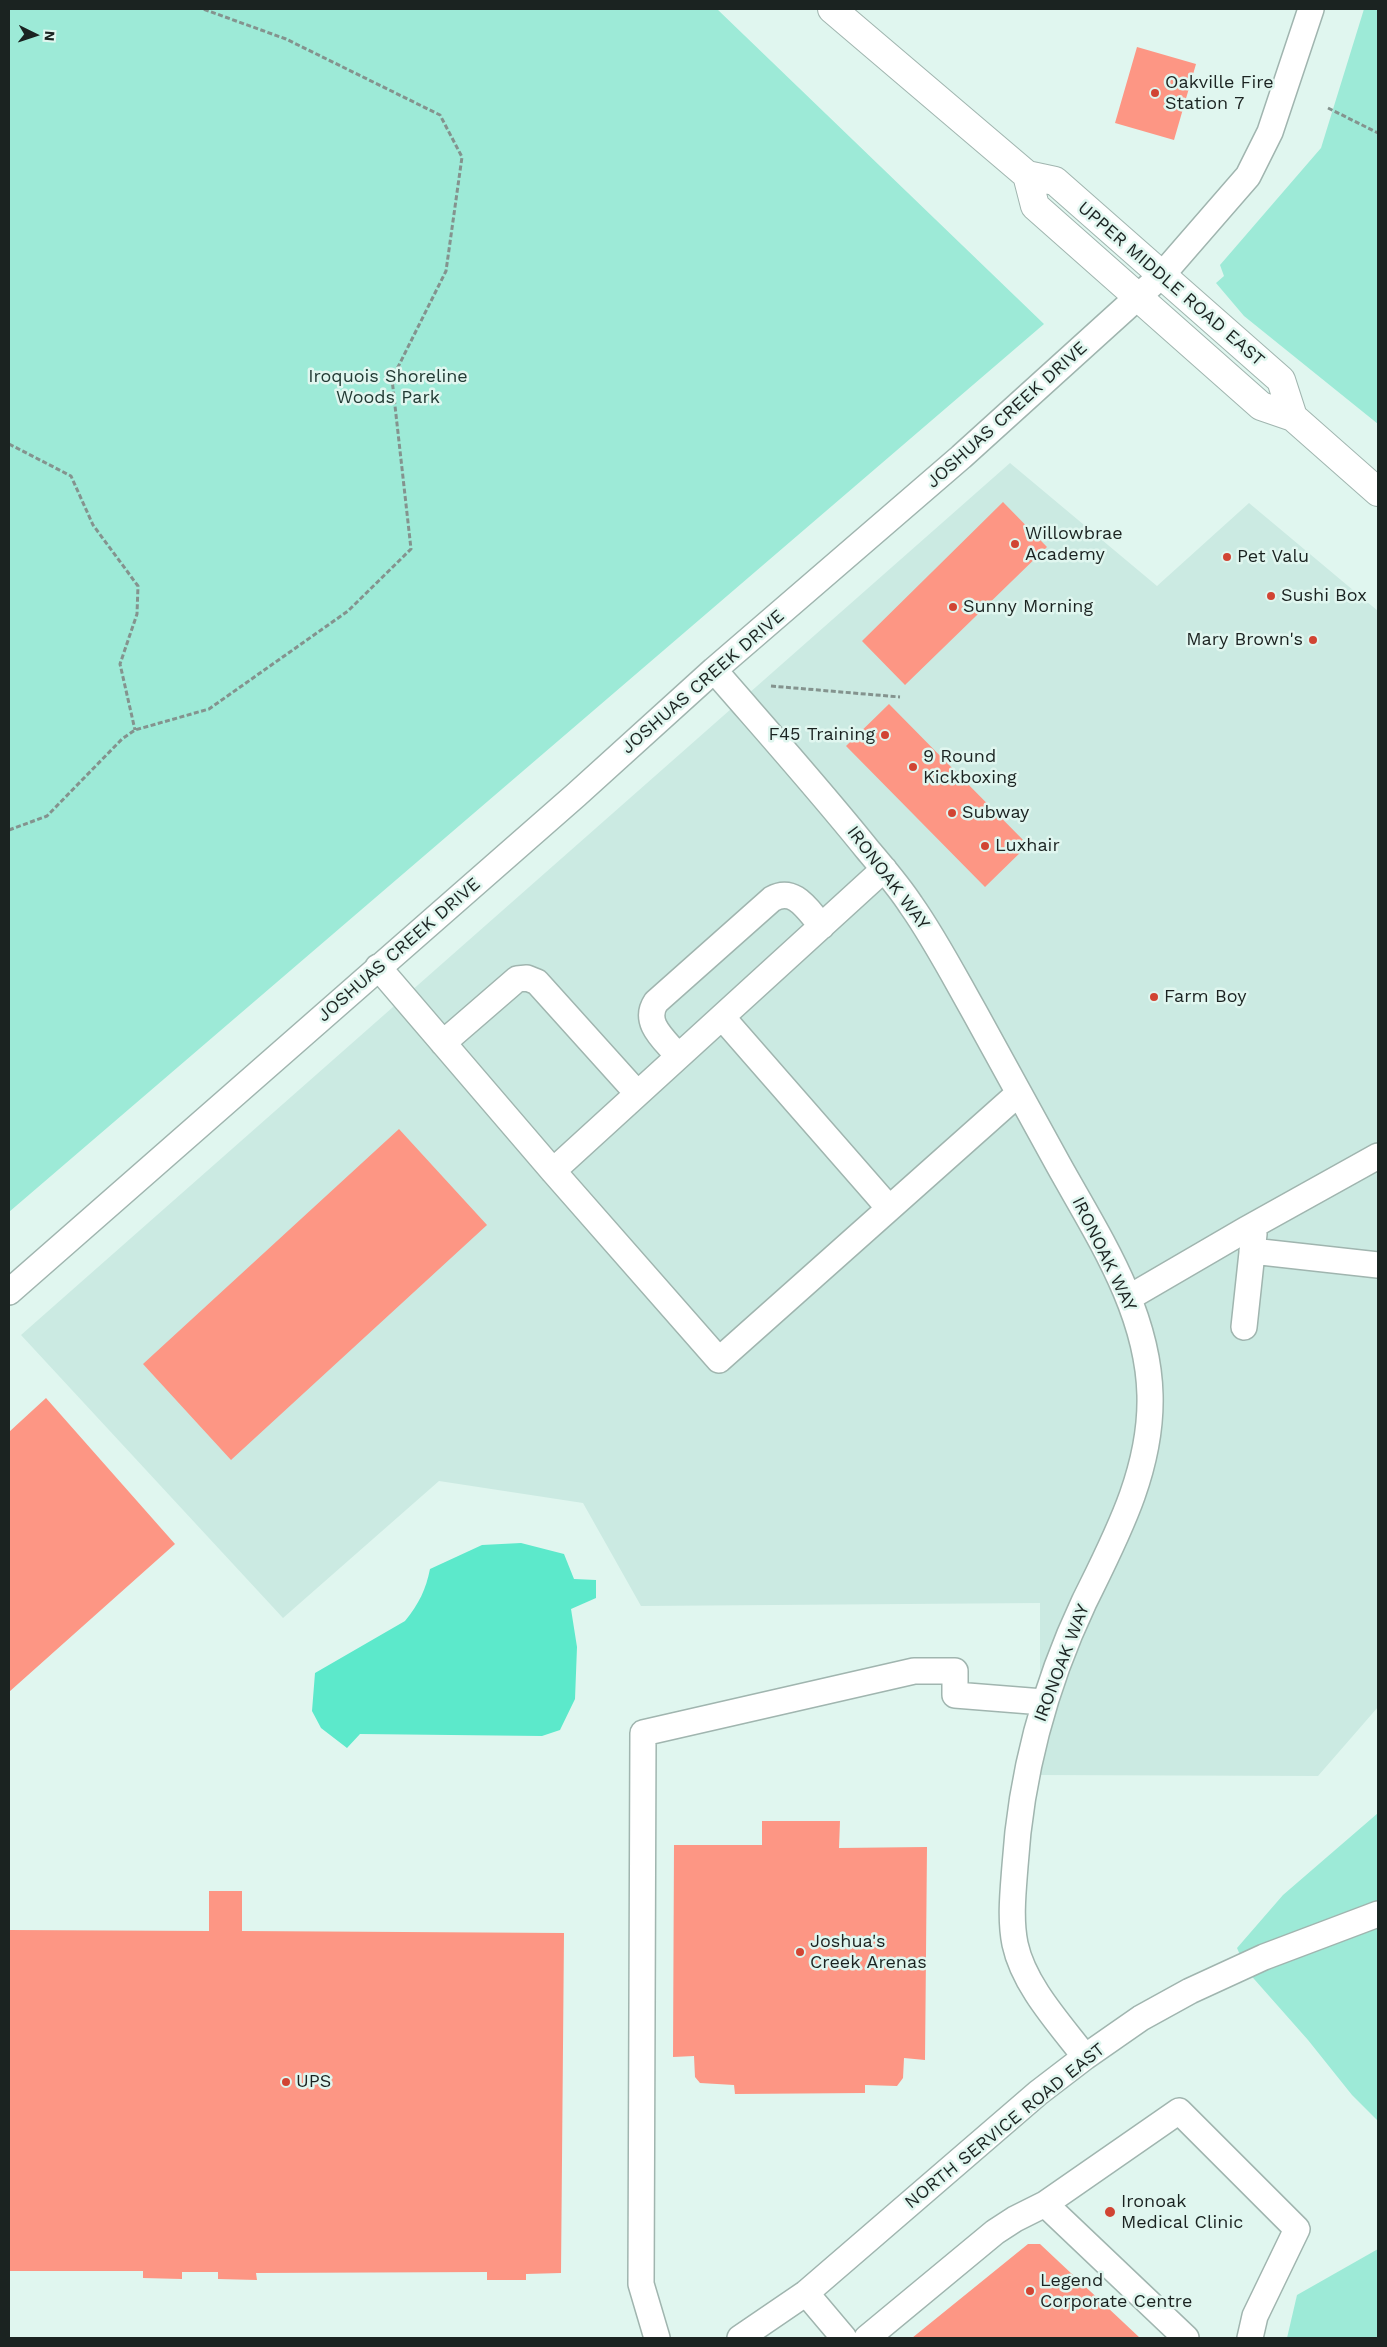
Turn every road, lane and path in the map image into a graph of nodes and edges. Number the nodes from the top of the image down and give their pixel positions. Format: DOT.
graph roads {
  1 [pos="203,9"];
  2 [pos="832,9"];
  3 [pos="1311,9"];
  4 [pos="1328,108"];
  5 [pos="1378,133"];
  6 [pos="1027,175"];
  7 [pos="1162,275"];
  8 [pos="1138,297"];
  9 [pos="1293,416"];
  10 [pos="9,444"];
  11 [pos="1378,492"];
  12 [pos="714,670"];
  13 [pos="771,686"];
  14 [pos="900,697"];
  15 [pos="135,730"];
  16 [pos="9,830"];
  17 [pos="884,870"];
  18 [pos="822,926"];
  19 [pos="378,967"];
  20 [pos="722,1017"];
  21 [pos="442,1043"];
  22 [pos="678,1056"];
  23 [pos="637,1093"];
  24 [pos="1019,1093"];
  25 [pos="1378,1156"];
  26 [pos="553,1171"];
  27 [pos="889,1208"];
  28 [pos="1255,1224"];
  29 [pos="1252,1251"];
  30 [pos="1378,1265"];
  31 [pos="9,1292"];
  32 [pos="1130,1297"];
  33 [pos="1244,1326"];
  34 [pos="1043,1702"];
  35 [pos="1378,1916"];
  36 [pos="1085,2057"];
  37 [pos="1045,2204"];
  38 [pos="806,2293"];
  39 [pos="657,2338"];
  40 [pos="740,2338"];
  41 [pos="844,2338"];
  42 [pos="867,2338"];
  43 [pos="1186,2338"];
  44 [pos="1250,2338"];
  1 -- 15 [label="path"];
  2 -- 6 [label="main road, UPPER MIDDLE ROAD EAST"];
  3 -- 7 [label="street, JOSHUAS CREEK DRIVE"];
  4 -- 5 [label="path"];
  6 -- 7 [label="main road, UPPER MIDDLE ROAD EAST"];
  6 -- 8 [label="main road, UPPER MIDDLE ROAD EAST"];
  7 -- 8 [label="street, JOSHUAS CREEK DRIVE"];
  7 -- 9 [label="main road, UPPER MIDDLE ROAD EAST"];
  8 -- 9 [label="main road, UPPER MIDDLE ROAD EAST"];
  8 -- 12 [label="street, JOSHUAS CREEK DRIVE"];
  9 -- 11 [label="main road, UPPER MIDDLE ROAD EAST"];
  10 -- 15 [label="path"];
  12 -- 17 [label="street, IRONOAK WAY"];
  12 -- 19 [label="street, JOSHUAS CREEK DRIVE"];
  13 -- 14 [label="path"];
  15 -- 16 [label="path"];
  17 -- 18 [label="street"];
  17 -- 24 [label="street, IRONOAK WAY"];
  18 -- 20 [label="street"];
  18 -- 22 [label="street"];
  19 -- 21 [label="street"];
  19 -- 31 [label="street, JOSHUAS CREEK DRIVE"];
  20 -- 22 [label="street"];
  20 -- 27 [label="street"];
  21 -- 23 [label="street"];
  21 -- 26 [label="street"];
  22 -- 23 [label="street"];
  23 -- 26 [label="street"];
  24 -- 27 [label="street"];
  24 -- 32 [label="street, IRONOAK WAY"];
  25 -- 28 [label="street"];
  26 -- 27 [label="street"];
  28 -- 29 [label="street"];
  28 -- 32 [label="street"];
  29 -- 30 [label="street"];
  29 -- 33 [label="street"];
  32 -- 34 [label="street, IRONOAK WAY"];
  34 -- 36 [label="street, IRONOAK WAY"];
  34 -- 39 [label="street"];
  35 -- 36 [label="street, NORTH SERVICE ROAD EAST"];
  36 -- 38 [label="street, NORTH SERVICE ROAD EAST"];
  37 -- 42 [label="street"];
  37 -- 43 [label="street"];
  37 -- 44 [label="street"];
  38 -- 40 [label="street, NORTH SERVICE ROAD EAST"];
  38 -- 41 [label="street"];
}
